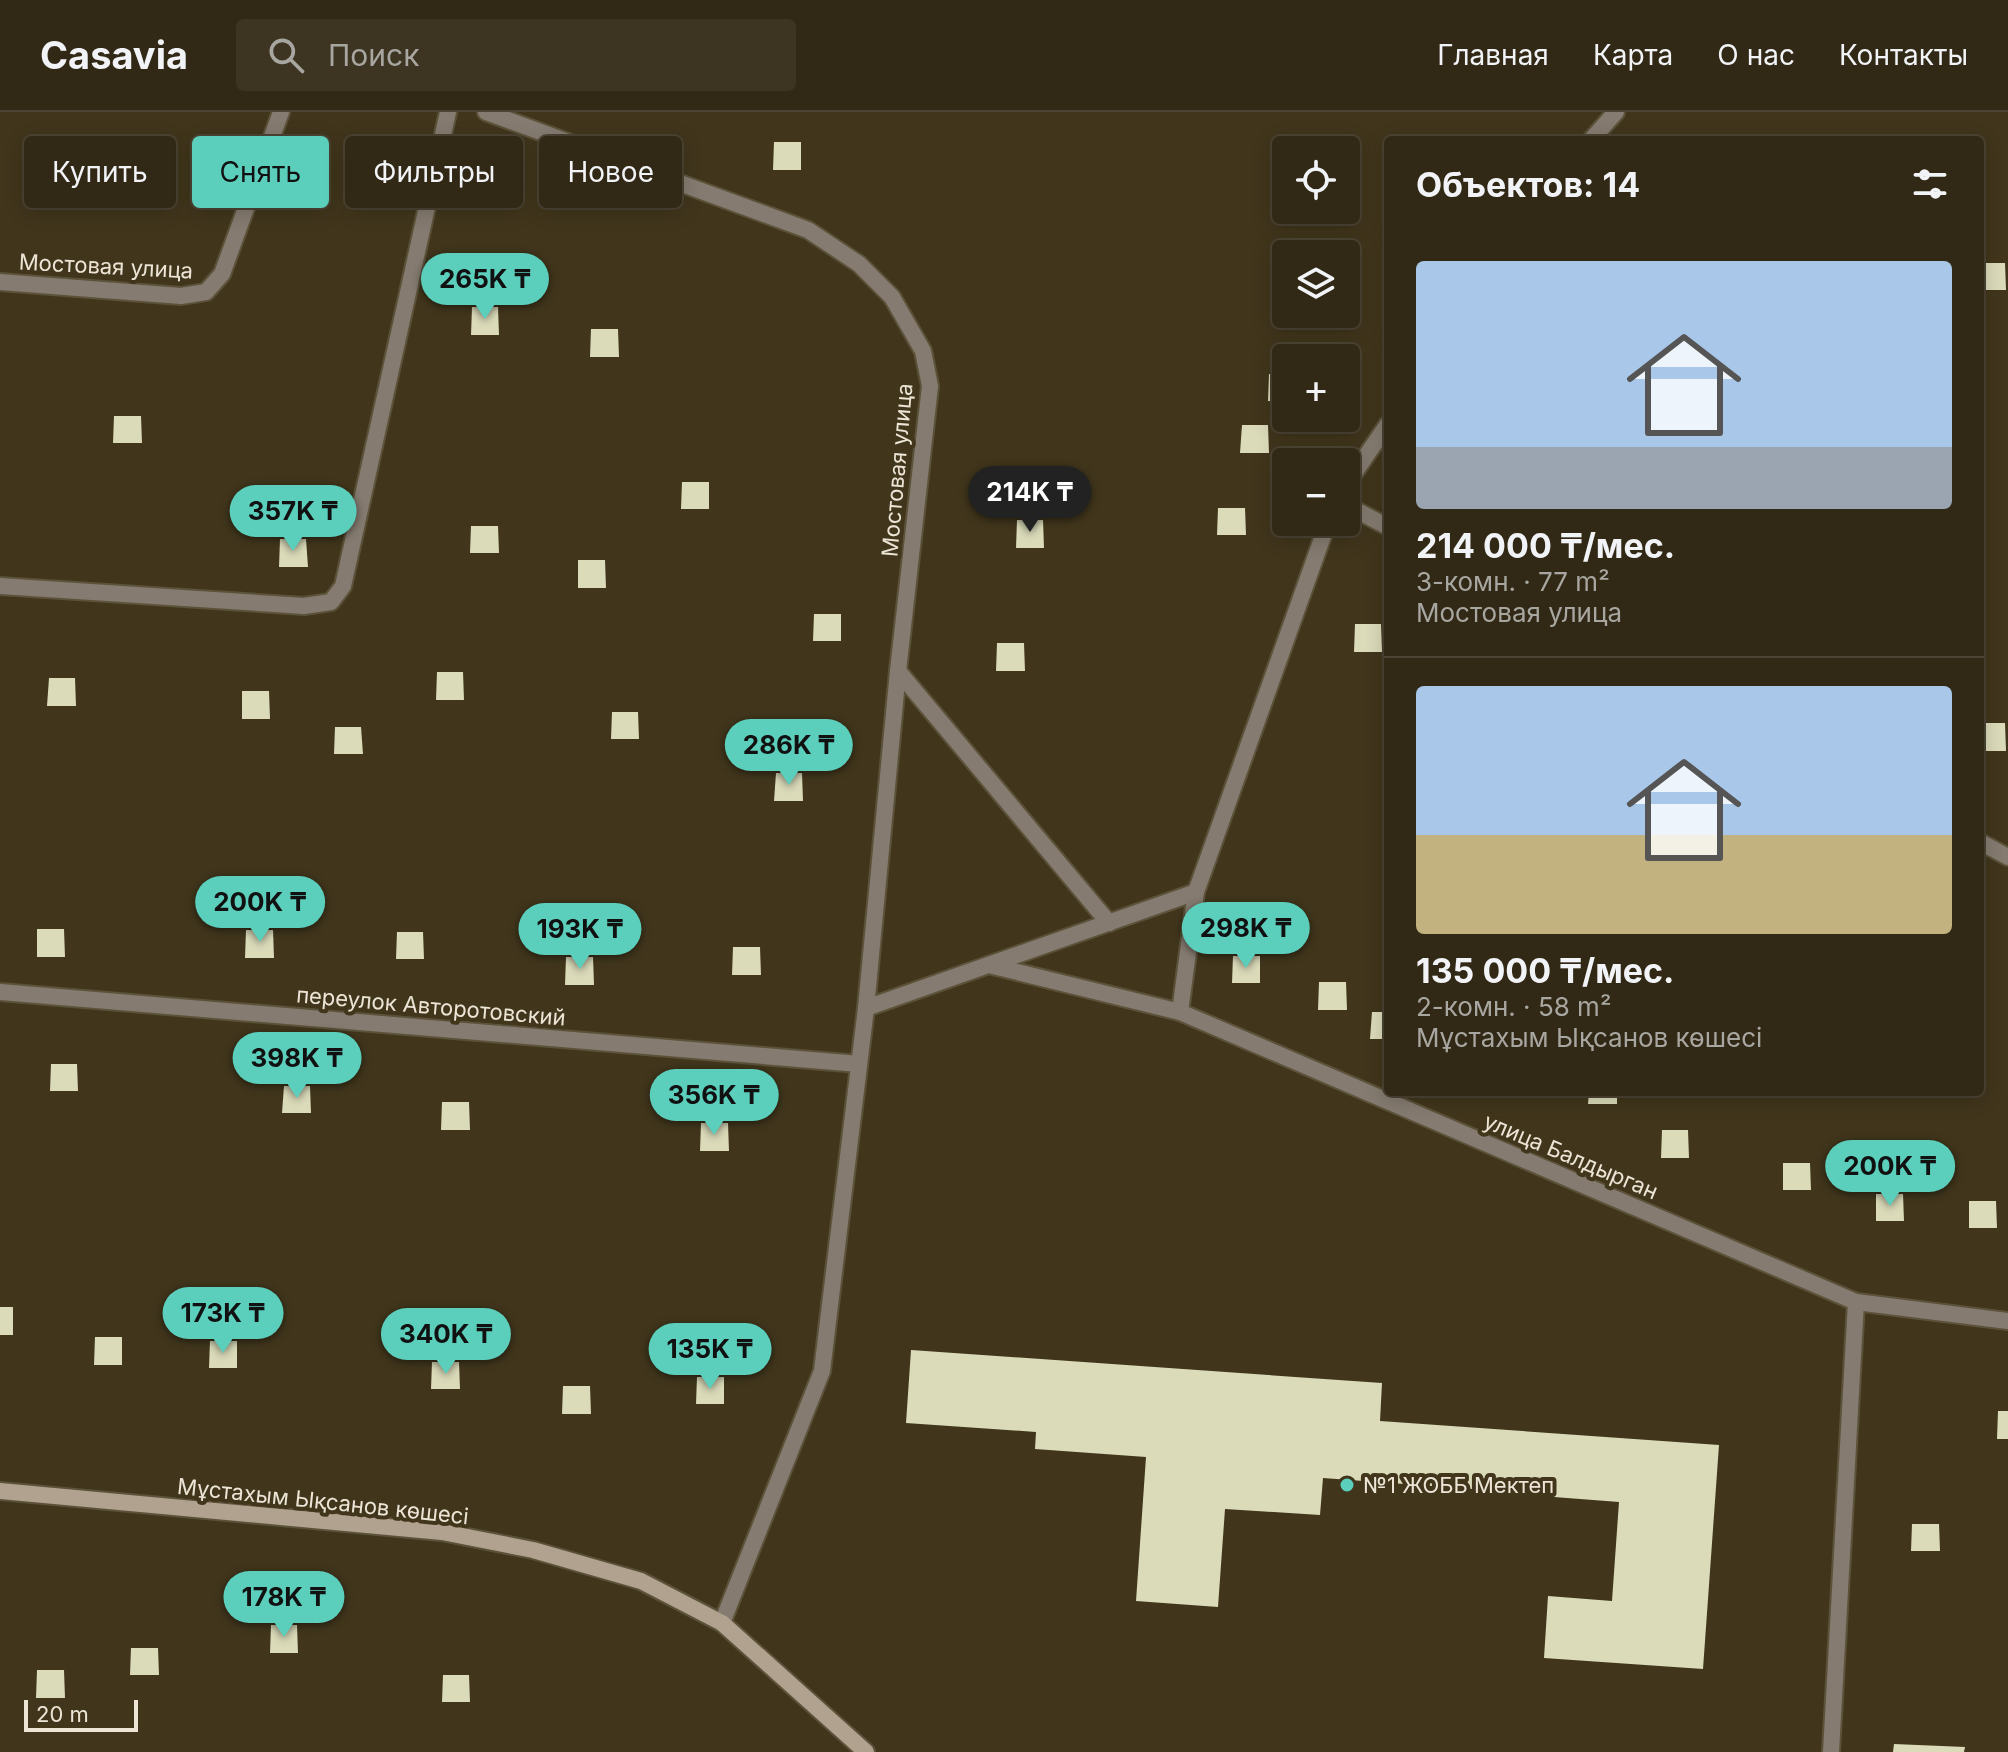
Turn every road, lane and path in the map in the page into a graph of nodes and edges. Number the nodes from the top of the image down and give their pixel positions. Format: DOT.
graph roads {
  1 [pos="281,112"];
  2 [pos="448,112"];
  3 [pos="486,112"];
  4 [pos="1616,112"];
  5 [pos="1595,136"];
  6 [pos="0,282"];
  7 [pos="1384,430"];
  8 [pos="1360,465"];
  9 [pos="1360,512"];
  10 [pos="1384,525"];
  11 [pos="1323,536"];
  12 [pos="0,586"];
  13 [pos="898,671"];
  14 [pos="1984,844"];
  15 [pos="2008,857"];
  16 [pos="1196,892"];
  17 [pos="1109,923"];
  18 [pos="989,965"];
  19 [pos="0,992"];
  20 [pos="866,1008"];
  21 [pos="1180,1012"];
  22 [pos="859,1064"];
  23 [pos="1856,1302"];
  24 [pos="2008,1321"];
  25 [pos="0,1491"];
  26 [pos="722,1623"];
  27 [pos="856,1749"];
  28 [pos="1831,1752"];
  1 -- 6 [label="street, Мостовая улица"];
  2 -- 12 [label="street"];
  3 -- 13 [label="street, Мостовая улица"];
  4 -- 5 [label="street"];
  7 -- 8 [label="street"];
  9 -- 10 [label="street"];
  11 -- 16 [label="street"];
  13 -- 17 [label="street"];
  13 -- 20 [label="street, Мостовая улица"];
  14 -- 15 [label="street"];
  16 -- 17 [label="street"];
  16 -- 21 [label="street"];
  17 -- 18 [label="street"];
  18 -- 20 [label="street"];
  18 -- 21 [label="street, улица Балдырган"];
  19 -- 22 [label="street, переулок Авторотовский"];
  20 -- 22 [label="street, Мостовая улица"];
  21 -- 23 [label="street, улица Балдырган"];
  22 -- 26 [label="street, Мостовая улица"];
  23 -- 24 [label="street, улица Балдырган"];
  23 -- 28 [label="street"];
  25 -- 26 [label="main road, Мұстахым Ықсанов көшесі"];
  26 -- 27 [label="main road, Мұстахым Ықсанов көшесі"];
}
